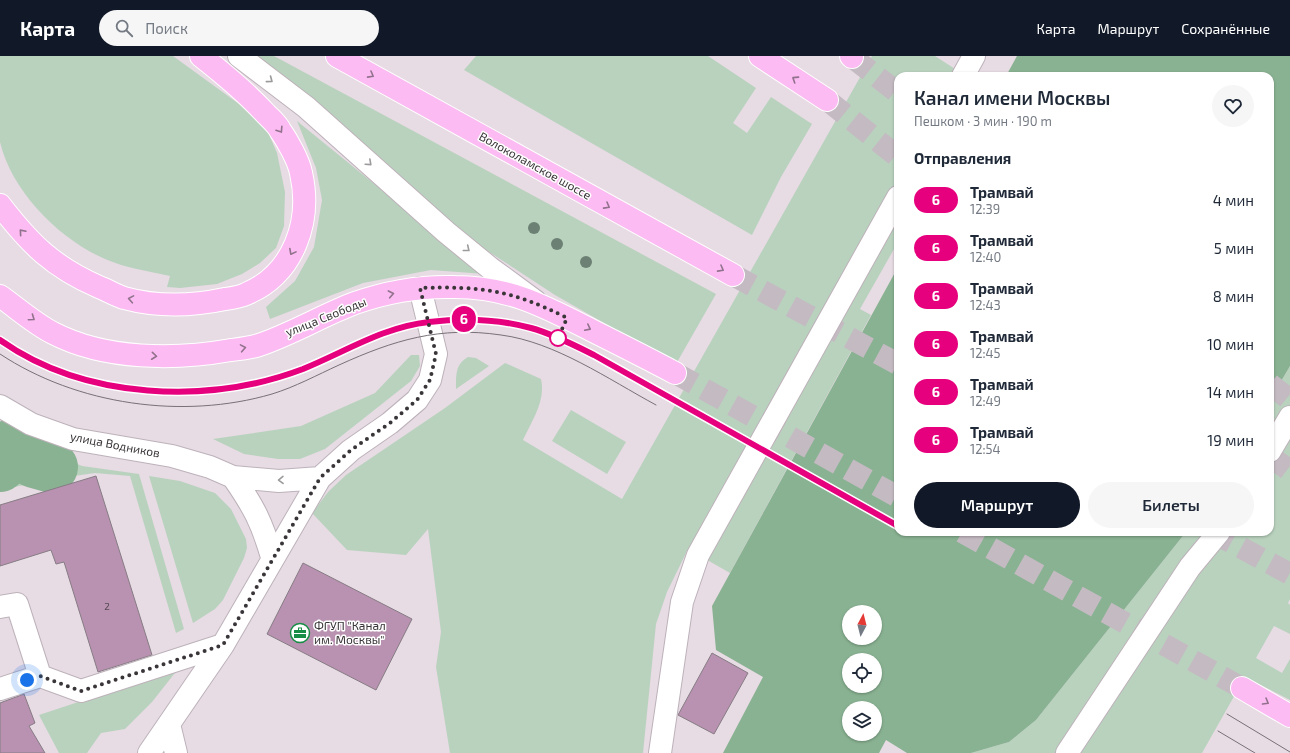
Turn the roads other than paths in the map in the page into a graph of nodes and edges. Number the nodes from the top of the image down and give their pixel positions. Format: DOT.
graph roads {
  1 [pos="201,56"];
  2 [pos="239,56"];
  3 [pos="337,56"];
  4 [pos="760,56"];
  5 [pos="974,56"];
  6 [pos="965,72"];
  7 [pos="827,100"];
  8 [pos="894,204"];
  9 [pos="0,205"];
  10 [pos="733,275"];
  11 [pos="420,288"];
  12 [pos="0,296"];
  13 [pos="540,304"];
  14 [pos="675,373"];
  15 [pos="0,406"];
  16 [pos="1290,417"];
  17 [pos="1274,444"];
  18 [pos="233,477"];
  19 [pos="320,478"];
  20 [pos="1216,536"];
  21 [pos="272,557"];
  22 [pos="0,607"];
  23 [pos="223,645"];
  24 [pos="40,676"];
  25 [pos="1242,688"];
  26 [pos="0,689"];
  27 [pos="1290,716"];
  28 [pos="169,724"];
  29 [pos="149,753"];
  30 [pos="176,753"];
  31 [pos="660,753"];
  32 [pos="1067,753"];
  1 -- 9 [label="main road, one-way"];
  2 -- 13 [label="street, one-way"];
  3 -- 10 [label="main road, Волоколамское шоссе, one-way"];
  7 -- 4 [label="main road, one-way"];
  5 -- 6 [label="street"];
  8 -- 31 [label="street"];
  12 -- 11 [label="main road, улица Свободы, one-way"];
  11 -- 13 [label="main road, улица Свободы"];
  11 -- 19 [label="street"];
  13 -- 14 [label="main road, улица Свободы, one-way"];
  15 -- 18 [label="street, улица Водников"];
  16 -- 17 [label="street"];
  19 -- 18 [label="street, улица Водников, one-way"];
  18 -- 21 [label="street"];
  19 -- 21 [label="street"];
  20 -- 32 [label="street"];
  21 -- 23 [label="street"];
  22 -- 24 [label="street"];
  23 -- 24 [label="street"];
  23 -- 28 [label="street"];
  24 -- 26 [label="street"];
  25 -- 27 [label="main road, one-way"];
  28 -- 29 [label="street"];
  28 -- 30 [label="street"];
}
